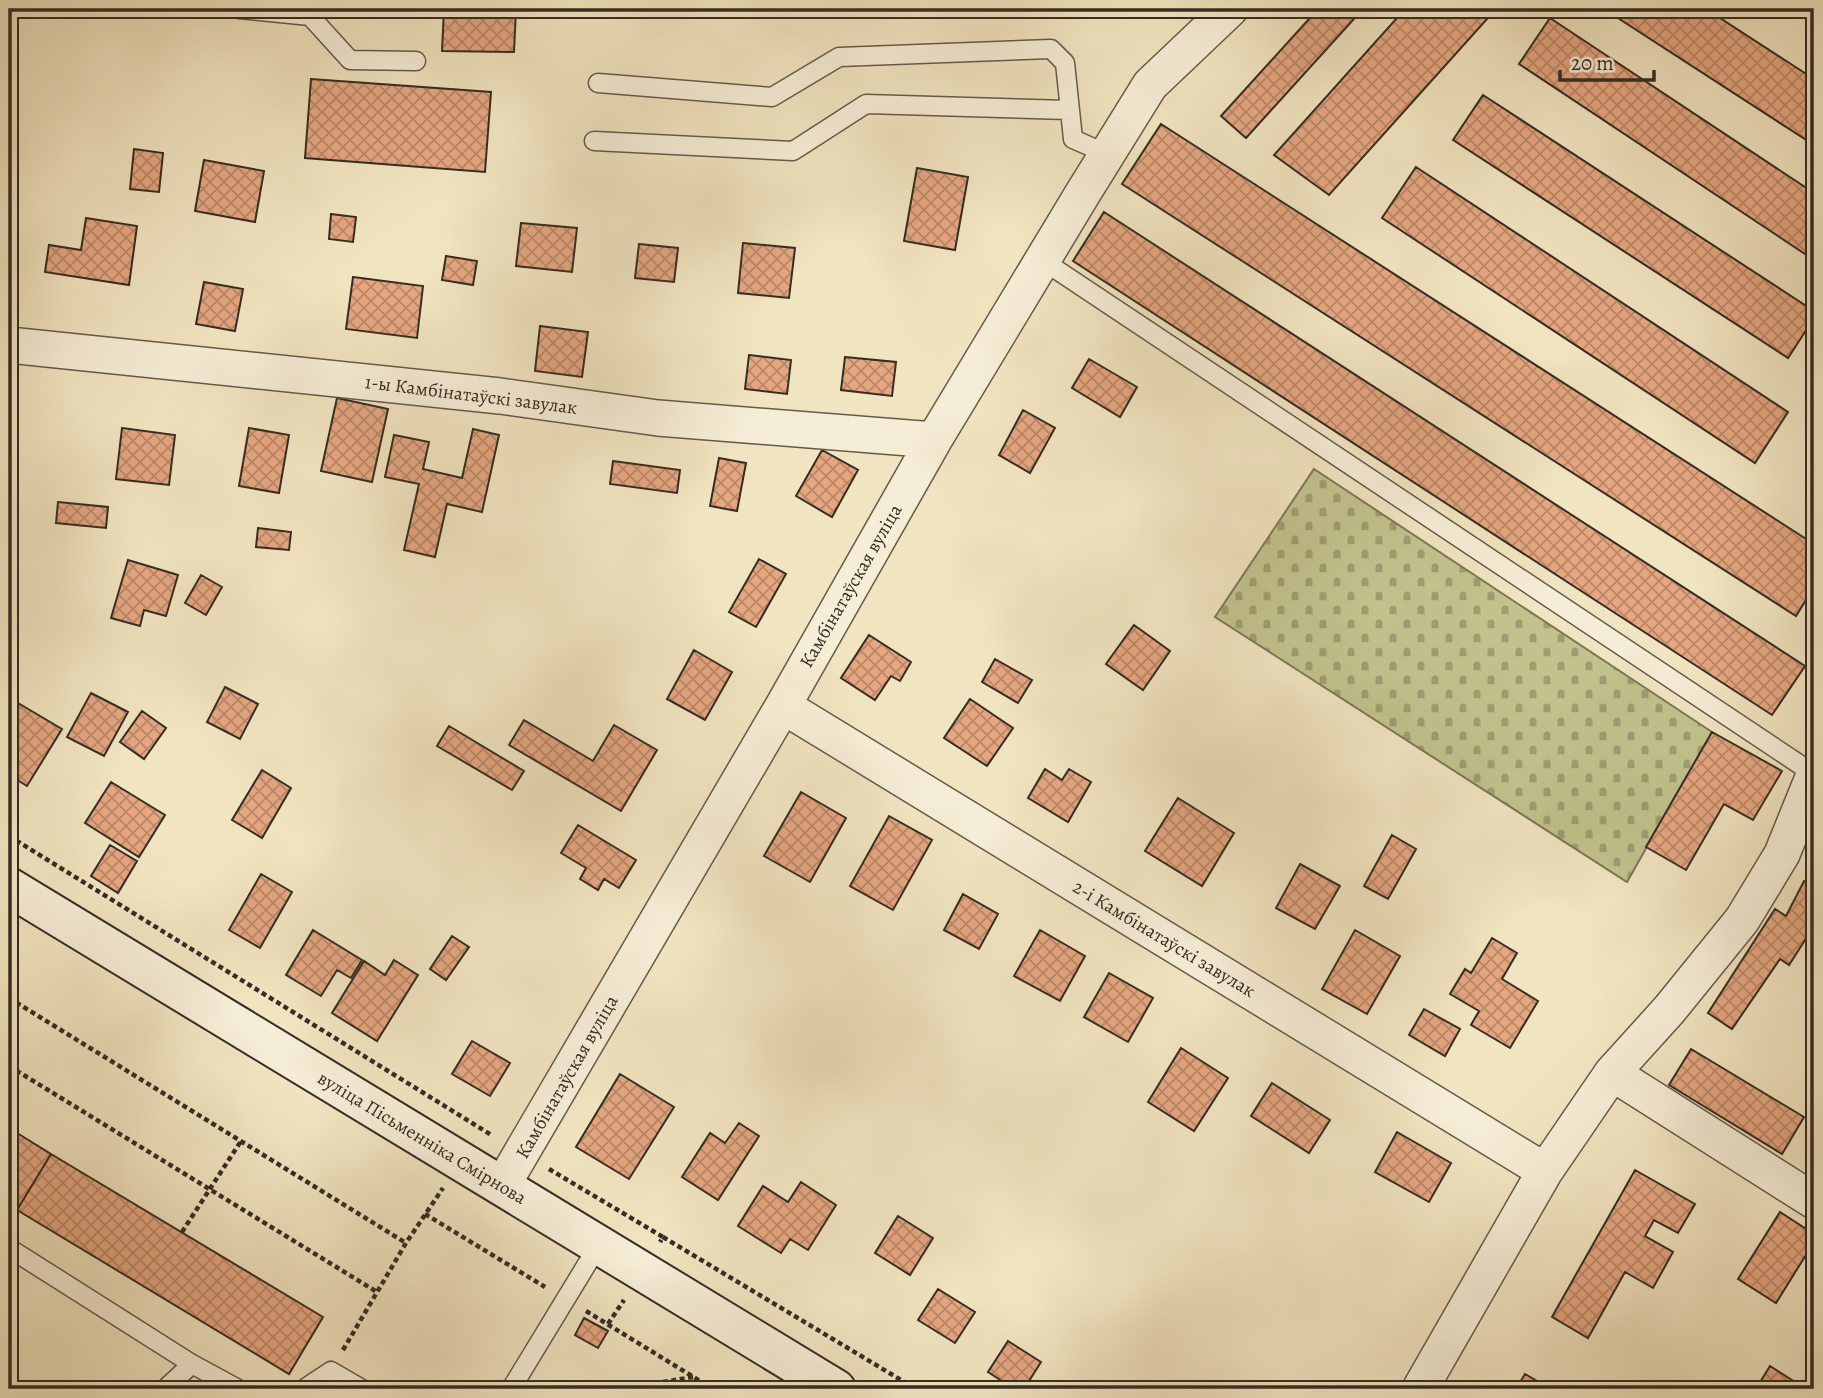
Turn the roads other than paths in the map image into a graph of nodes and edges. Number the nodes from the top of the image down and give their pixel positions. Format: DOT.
graph roads {
  1 [pos="239,9"];
  2 [pos="1230,9"];
  3 [pos="416,61"];
  4 [pos="598,83"];
  5 [pos="1068,110"];
  6 [pos="594,141"];
  7 [pos="1107,153"];
  8 [pos="1042,260"];
  9 [pos="9,345"];
  10 [pos="934,440"];
  11 [pos="783,706"];
  12 [pos="1814,774"];
  13 [pos="9,887"];
  14 [pos="1612,1073"];
  15 [pos="1545,1171"];
  16 [pos="502,1186"];
  17 [pos="1814,1200"];
  18 [pos="598,1246"];
  19 [pos="9,1248"];
  20 [pos="192,1364"];
  21 [pos="165,1389"];
  22 [pos="238,1389"];
  23 [pos="304,1389"];
  24 [pos="362,1389"];
  25 [pos="512,1389"];
  26 [pos="836,1389"];
  27 [pos="1420,1389"];
  1 -- 3 [label="lane"];
  2 -- 7 [label="street, Камбінатаўская вуліца"];
  4 -- 5 [label="lane"];
  5 -- 6 [label="lane"];
  5 -- 7 [label="lane"];
  7 -- 8 [label="street, Камбінатаўская вуліца"];
  8 -- 10 [label="street, Камбінатаўская вуліца"];
  8 -- 12 [label="lane"];
  9 -- 10 [label="street, 1-ы Камбінатаўскі завулак"];
  10 -- 11 [label="street, Камбінатаўская вуліца"];
  11 -- 15 [label="street, 2-і Камбінатаўскі завулак"];
  11 -- 16 [label="street, Камбінатаўская вуліца"];
  12 -- 14 [label="street"];
  13 -- 16 [label="main road, вуліца Пісьменніка Смірнова"];
  14 -- 15 [label="street"];
  14 -- 17 [label="street"];
  15 -- 27 [label="street"];
  16 -- 18 [label="main road, вуліца Пісьменніка Смірнова"];
  18 -- 25 [label="lane"];
  18 -- 26 [label="main road, вуліца Пісьменніка Смірнова"];
  19 -- 20 [label="lane"];
  20 -- 21 [label="lane"];
  20 -- 22 [label="lane"];
  23 -- 24 [label="lane"];
}
